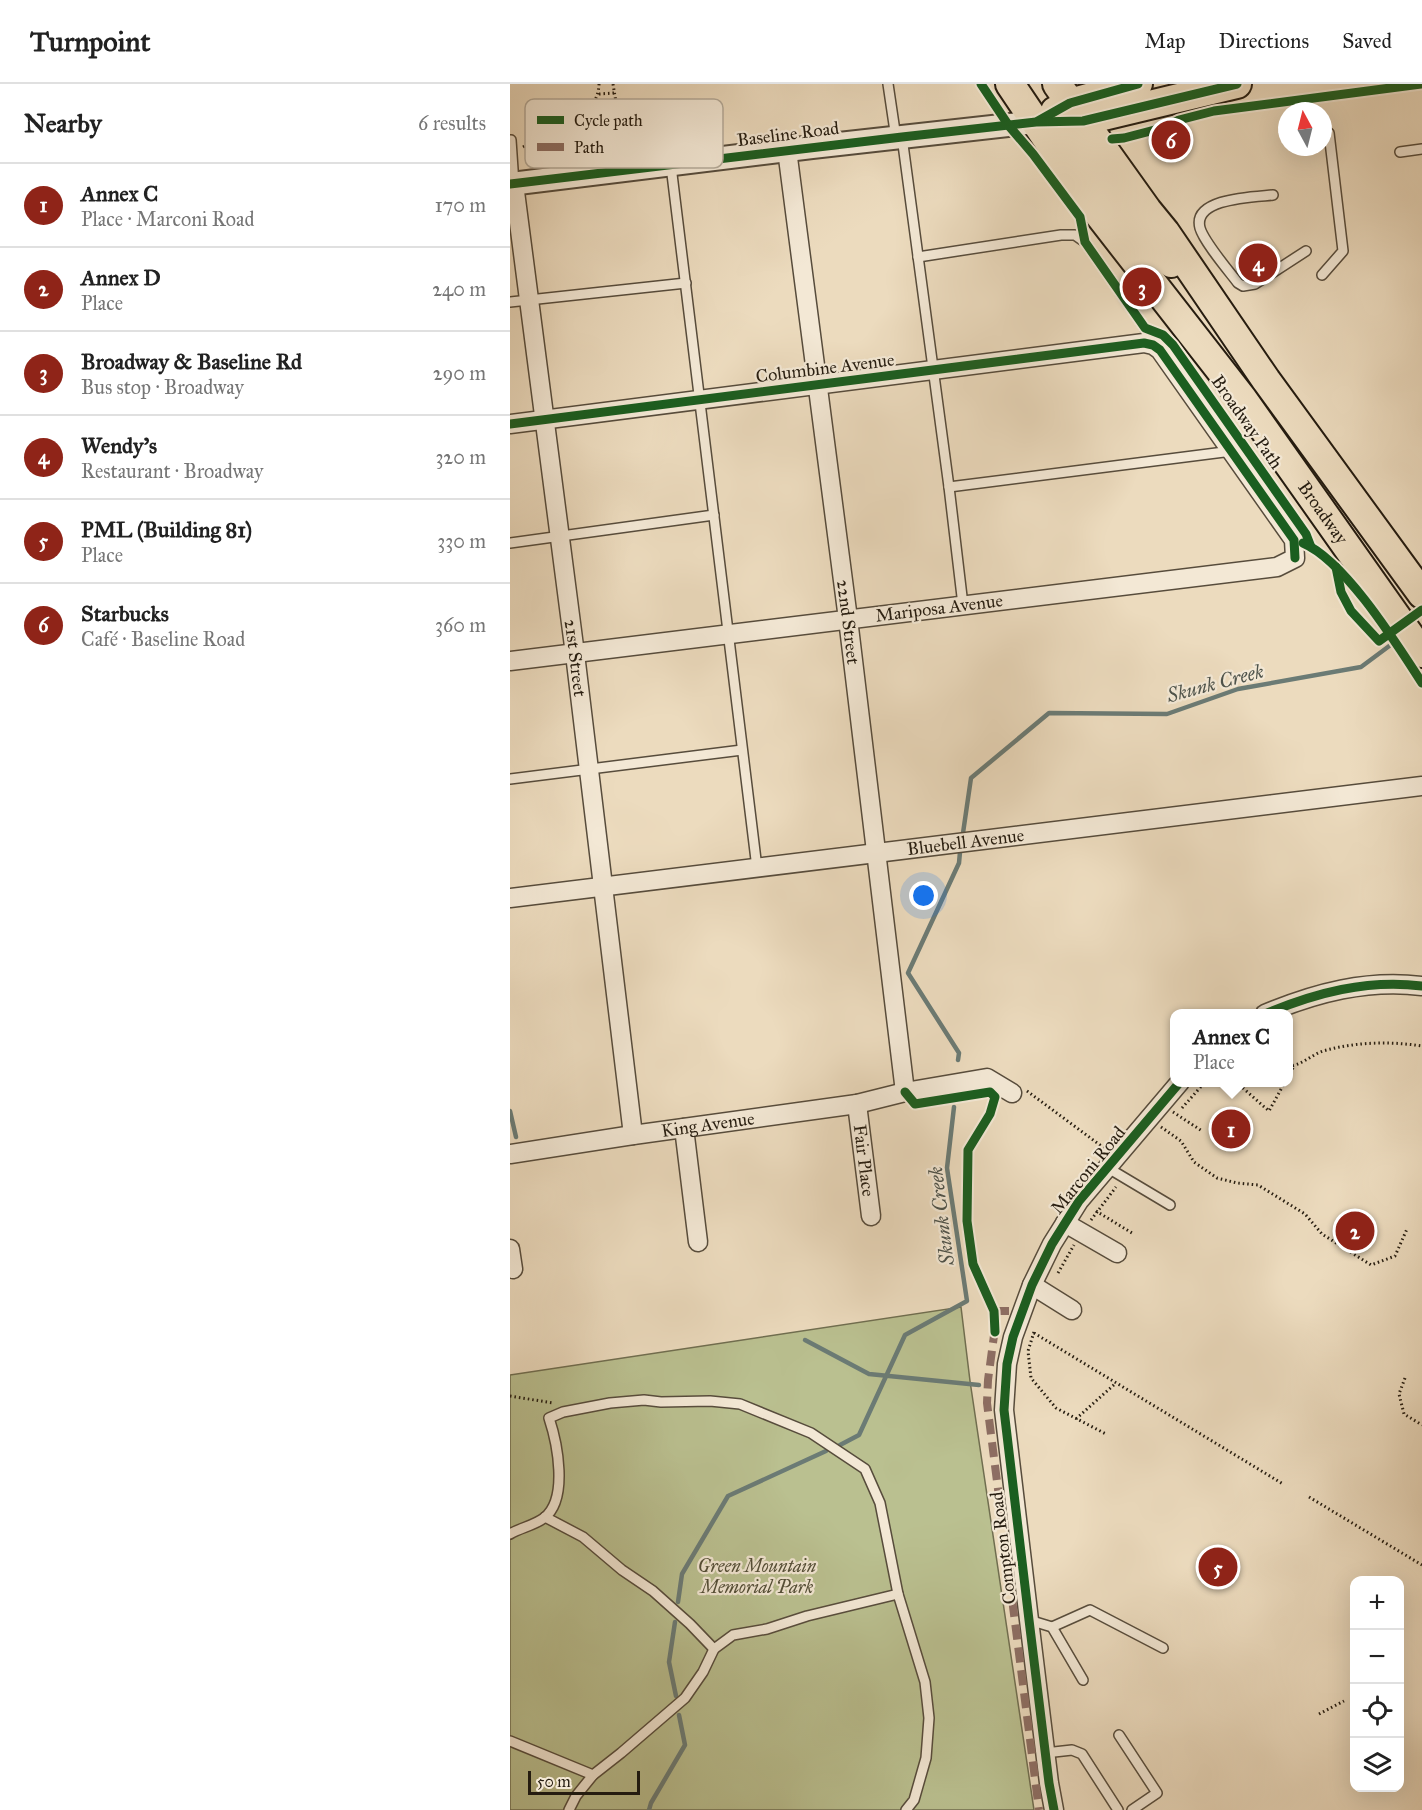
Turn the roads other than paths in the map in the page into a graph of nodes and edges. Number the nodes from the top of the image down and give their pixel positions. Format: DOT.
graph roads {
  1 [pos="888,84"];
  2 [pos="1010,84"];
  3 [pos="1138,84"];
  4 [pos="1237,84"];
  5 [pos="1070,103"];
  6 [pos="1035,122"];
  7 [pos="899,137"];
  8 [pos="511,140"];
  9 [pos="1422,149"];
  10 [pos="787,150"];
  11 [pos="1400,152"];
  12 [pos="1332,156"];
  13 [pos="723,159"];
  14 [pos="653,168"];
  15 [pos="671,168"];
  16 [pos="512,184"];
  17 [pos="1273,195"];
  18 [pos="1306,251"];
  19 [pos="918,257"];
  20 [pos="1322,275"];
  21 [pos="1198,282"];
  22 [pos="686,283"];
  23 [pos="519,301"];
  24 [pos="1144,344"];
  25 [pos="933,371"];
  26 [pos="819,385"];
  27 [pos="700,400"];
  28 [pos="545,419"];
  29 [pos="510,424"];
  30 [pos="1232,451"];
  31 [pos="949,487"];
  32 [pos="714,515"];
  33 [pos="560,536"];
  34 [pos="510,543"];
  35 [pos="1422,594"];
  36 [pos="963,605"];
  37 [pos="848,619"];
  38 [pos="730,634"];
  39 [pos="1417,646"];
  40 [pos="575,654"];
  41 [pos="510,661"];
  42 [pos="742,750"];
  43 [pos="589,769"];
  44 [pos="510,779"];
  45 [pos="1422,786"];
  46 [pos="876,853"];
  47 [pos="757,868"];
  48 [pos="603,887"];
  49 [pos="510,898"];
  50 [pos="1422,986"];
  51 [pos="1278,1009"];
  52 [pos="1178,1087"];
  53 [pos="1016,1089"];
  54 [pos="905,1092"];
  55 [pos="857,1104"];
  56 [pos="684,1128"];
  57 [pos="633,1135"];
  58 [pos="510,1154"];
  59 [pos="1116,1167"];
  60 [pos="1170,1205"];
  61 [pos="871,1216"];
  62 [pos="1065,1223"];
  63 [pos="698,1242"];
  64 [pos="510,1249"];
  65 [pos="1117,1253"];
  66 [pos="513,1269"];
  67 [pos="1039,1289"];
  68 [pos="1072,1310"];
  69 [pos="545,1517"];
  70 [pos="510,1534"];
  71 [pos="898,1594"];
  72 [pos="1029,1620"];
  73 [pos="1052,1627"];
  74 [pos="1163,1648"];
  75 [pos="714,1649"];
  76 [pos="1083,1680"];
  77 [pos="1119,1735"];
  78 [pos="510,1741"];
  79 [pos="1045,1753"];
  80 [pos="593,1775"];
  81 [pos="569,1810"];
  82 [pos="906,1810"];
  83 [pos="1054,1810"];
  84 [pos="1118,1810"];
  85 [pos="1132,1810"];
  1 -- 7 [label="lane"];
  2 -- 6 [label="main road, Broadway"];
  3 -- 5 [label="main road, Baseline Road"];
  4 -- 5 [label="main road, Baseline Road"];
  5 -- 6 [label="main road, Baseline Road"];
  5 -- 21 [label="main road, Broadway"];
  6 -- 7 [label="street, Baseline Road"];
  6 -- 21 [label="main road"];
  6 -- 39 [label="main road, Broadway"];
  7 -- 10 [label="street, Baseline Road"];
  7 -- 19 [label="lane"];
  8 -- 16 [label="lane"];
  9 -- 11 [label="lane"];
  10 -- 13 [label="street, Baseline Road"];
  10 -- 26 [label="street, 22nd Street"];
  12 -- 20 [label="lane"];
  14 -- 16 [label="street, Baseline Road"];
  15 -- 22 [label="lane"];
  16 -- 23 [label="street, 21st Street"];
  17 -- 18 [label="lane"];
  19 -- 24 [label="lane"];
  19 -- 25 [label="lane"];
  21 -- 35 [label="main road, Broadway"];
  22 -- 23 [label="lane"];
  22 -- 27 [label="lane"];
  23 -- 28 [label="street, 21st Street"];
  24 -- 25 [label="street, Columbine Avenue"];
  24 -- 30 [label="street"];
  25 -- 26 [label="street, Columbine Avenue"];
  25 -- 31 [label="lane"];
  26 -- 27 [label="street, Columbine Avenue"];
  26 -- 37 [label="street, 22nd Street"];
  27 -- 28 [label="street, Columbine Avenue"];
  27 -- 32 [label="lane"];
  28 -- 29 [label="street, Columbine Avenue"];
  28 -- 33 [label="street, 21st Street"];
  30 -- 31 [label="lane"];
  30 -- 36 [label="street, Mariposa Avenue"];
  31 -- 36 [label="lane"];
  32 -- 33 [label="lane"];
  32 -- 38 [label="lane"];
  33 -- 34 [label="lane"];
  33 -- 40 [label="street, 21st Street"];
  36 -- 37 [label="street, Mariposa Avenue"];
  37 -- 38 [label="street, Mariposa Avenue"];
  37 -- 46 [label="street, 22nd Street"];
  38 -- 40 [label="street, Mariposa Avenue"];
  38 -- 42 [label="lane"];
  40 -- 41 [label="street, Mariposa Avenue"];
  40 -- 43 [label="street, 21st Street"];
  42 -- 43 [label="lane"];
  42 -- 47 [label="lane"];
  43 -- 44 [label="lane"];
  43 -- 48 [label="street, 21st Street"];
  45 -- 46 [label="street, Bluebell Avenue"];
  46 -- 47 [label="street, Bluebell Avenue"];
  46 -- 54 [label="street, 22nd Street"];
  47 -- 48 [label="street, Bluebell Avenue"];
  48 -- 49 [label="street, Bluebell Avenue"];
  48 -- 57 [label="street, 21st Street"];
  50 -- 51 [label="street"];
  52 -- 59 [label="street, Marconi Road"];
  53 -- 54 [label="street, King Avenue"];
  54 -- 55 [label="street, King Avenue"];
  55 -- 56 [label="street, King Avenue"];
  55 -- 61 [label="street, Fair Place"];
  56 -- 57 [label="street, King Avenue"];
  56 -- 63 [label="street"];
  57 -- 58 [label="street, King Avenue"];
  59 -- 60 [label="lane"];
  59 -- 62 [label="street, Marconi Road"];
  62 -- 65 [label="street"];
  62 -- 67 [label="street, Marconi Road"];
  64 -- 66 [label="street"];
  67 -- 68 [label="street"];
  67 -- 72 [label="street, Compton Road"];
  69 -- 70 [label="lane"];
  69 -- 71 [label="lane"];
  69 -- 75 [label="lane"];
  71 -- 75 [label="lane"];
  71 -- 82 [label="lane"];
  72 -- 73 [label="lane"];
  72 -- 79 [label="street, Compton Road"];
  73 -- 74 [label="lane"];
  73 -- 76 [label="lane"];
  75 -- 80 [label="lane"];
  77 -- 85 [label="lane"];
  78 -- 80 [label="lane"];
  79 -- 83 [label="street, Compton Road"];
  79 -- 84 [label="lane"];
  80 -- 81 [label="lane"];
}
